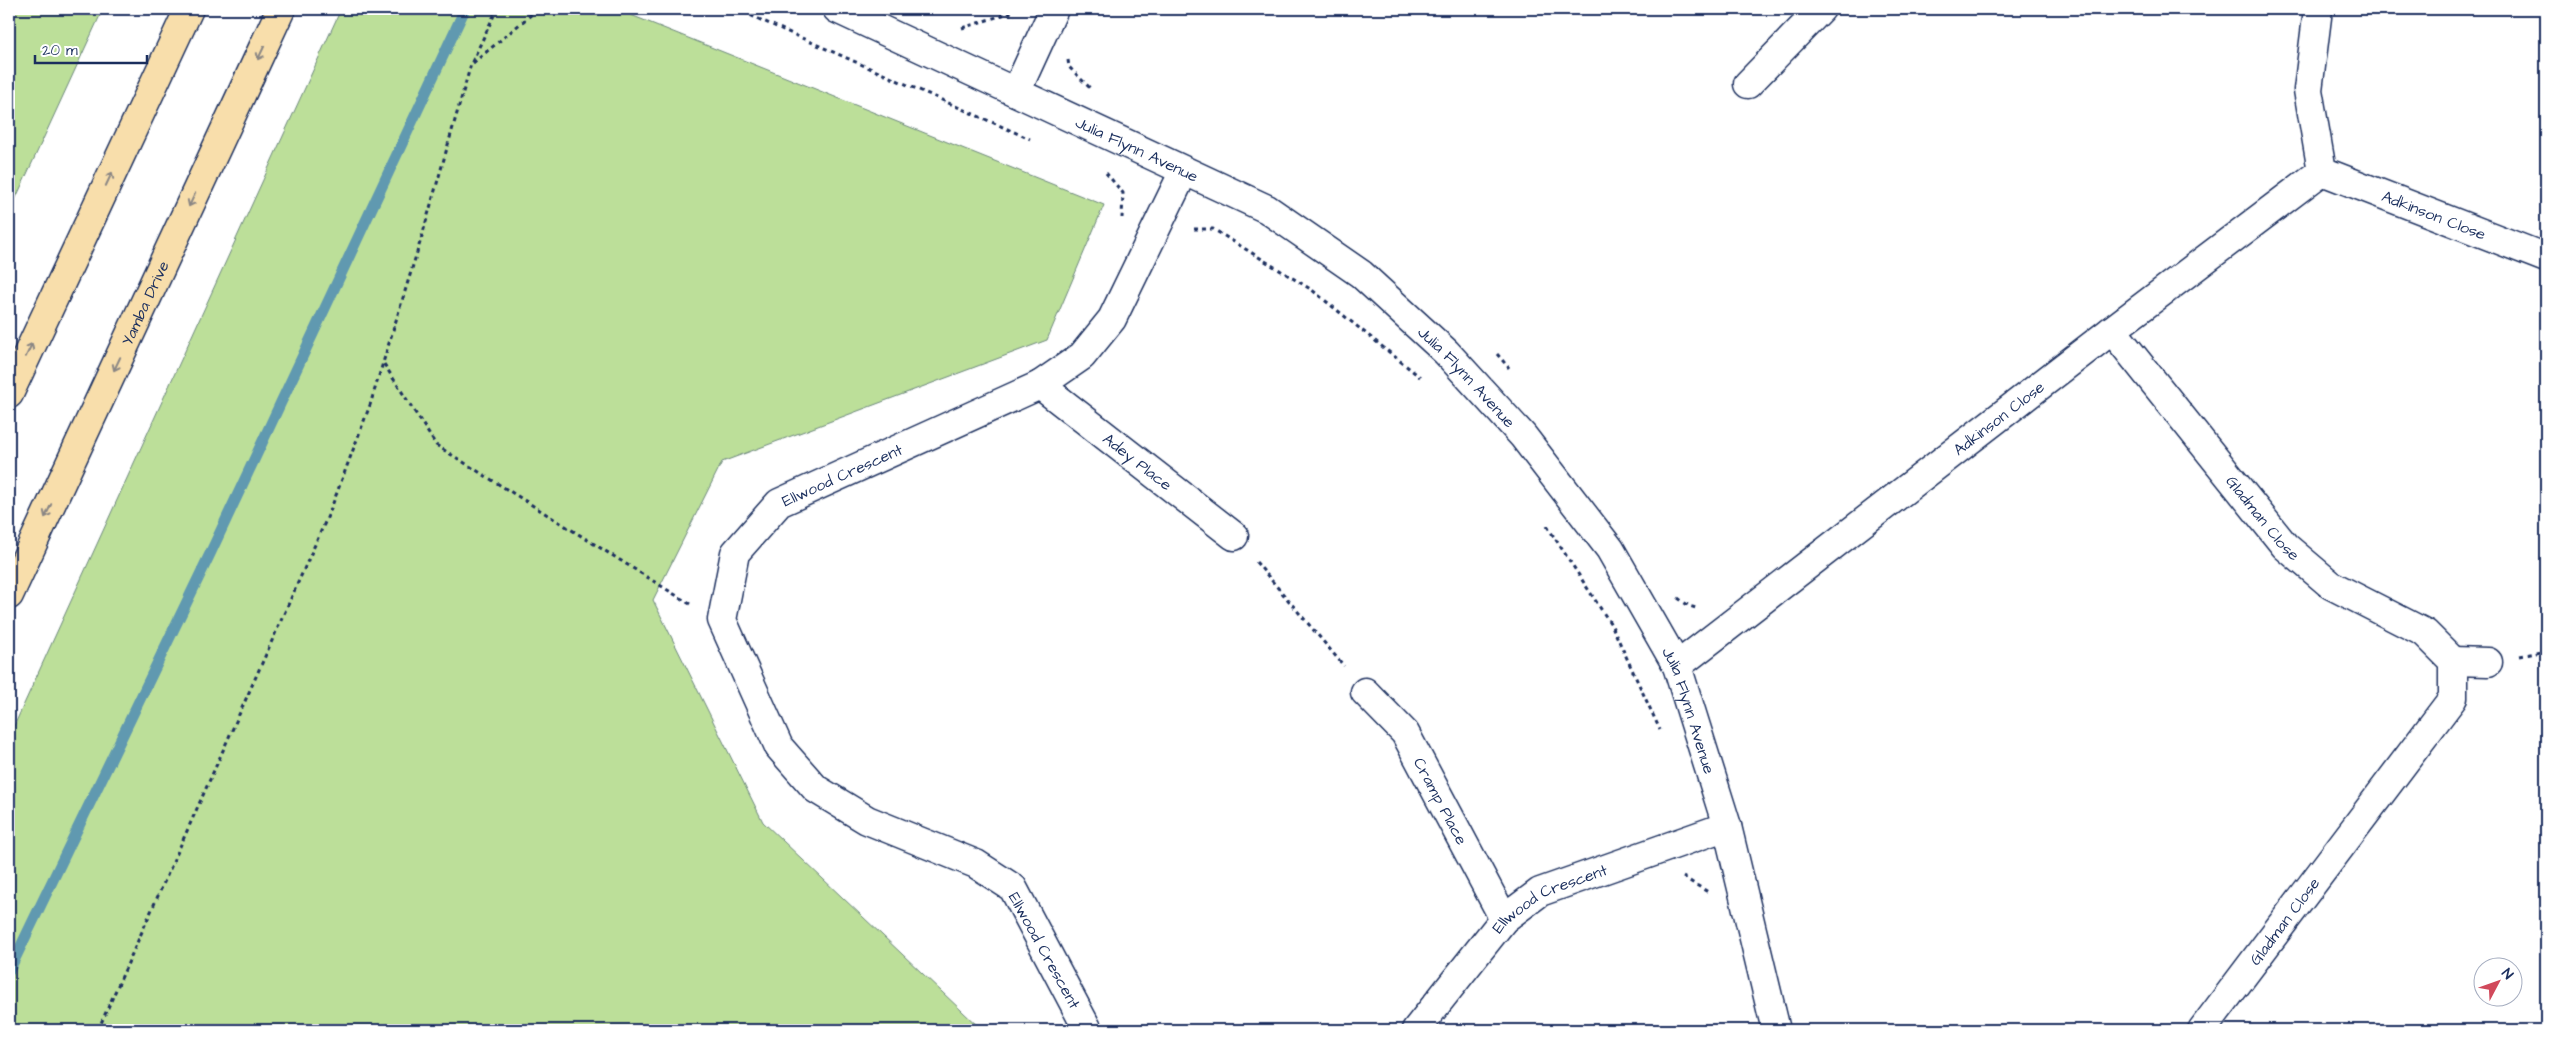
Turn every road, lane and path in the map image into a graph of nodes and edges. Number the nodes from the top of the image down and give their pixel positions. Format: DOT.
graph roads {
  1 [pos="196,9"];
  2 [pos="282,9"];
  3 [pos="497,9"];
  4 [pos="538,9"];
  5 [pos="736,9"];
  6 [pos="837,9"];
  7 [pos="1821,9"];
  8 [pos="2318,9"];
  9 [pos="1010,11"];
  10 [pos="183,20"];
  11 [pos="1049,20"];
  12 [pos="955,24"];
  13 [pos="472,64"];
  14 [pos="1748,84"];
  15 [pos="1016,92"];
  16 [pos="1033,140"];
  17 [pos="1184,170"];
  18 [pos="2322,171"];
  19 [pos="1106,172"];
  20 [pos="1149,242"];
  21 [pos="2546,258"];
  22 [pos="2112,330"];
  23 [pos="383,363"];
  24 [pos="1426,382"];
  25 [pos="1040,385"];
  26 [pos="9,394"];
  27 [pos="1544,521"];
  28 [pos="1234,536"];
  29 [pos="9,596"];
  30 [pos="722,620"];
  31 [pos="2453,661"];
  32 [pos="2488,662"];
  33 [pos="1677,666"];
  34 [pos="1365,692"];
  35 [pos="1663,739"];
  36 [pos="1727,826"];
  37 [pos="1654,852"];
  38 [pos="1710,893"];
  39 [pos="1504,919"];
  40 [pos="98,1030"];
  41 [pos="1088,1030"];
  42 [pos="1416,1030"];
  43 [pos="1776,1030"];
  44 [pos="2202,1030"];
  1 -- 10 [label="main road"];
  2 -- 29 [label="main road, Yamba Drive, one-way"];
  3 -- 13 [label="path"];
  4 -- 13 [label="path"];
  5 -- 16 [label="path"];
  6 -- 15 [label="street, Julia Flynn Avenue"];
  7 -- 14 [label="street"];
  8 -- 18 [label="street"];
  9 -- 11 [label="path"];
  9 -- 12 [label="path"];
  26 -- 10 [label="main road, one-way"];
  11 -- 15 [label="street"];
  13 -- 23 [label="path"];
  15 -- 17 [label="street, Julia Flynn Avenue"];
  17 -- 20 [label="street, Ellwood Crescent"];
  17 -- 33 [label="street, Julia Flynn Avenue"];
  18 -- 21 [label="street, Adkinson Close"];
  18 -- 22 [label="street, Adkinson Close"];
  19 -- 20 [label="path"];
  20 -- 24 [label="path"];
  20 -- 25 [label="street, Ellwood Crescent"];
  22 -- 31 [label="street, Gladman Close"];
  22 -- 33 [label="street, Adkinson Close"];
  23 -- 30 [label="path"];
  23 -- 40 [label="path"];
  25 -- 28 [label="street, Adey Place"];
  25 -- 30 [label="street, Ellwood Crescent"];
  27 -- 35 [label="path"];
  28 -- 34 [label="path"];
  30 -- 41 [label="street, Ellwood Crescent"];
  31 -- 32 [label="street"];
  31 -- 44 [label="street, Gladman Close"];
  33 -- 36 [label="street, Julia Flynn Avenue"];
  34 -- 39 [label="street, Cramp Place"];
  36 -- 37 [label="street, Ellwood Crescent"];
  36 -- 43 [label="street, Julia Flynn Avenue"];
  37 -- 38 [label="path"];
  37 -- 39 [label="street, Ellwood Crescent"];
  39 -- 42 [label="street, Ellwood Crescent"];
}
